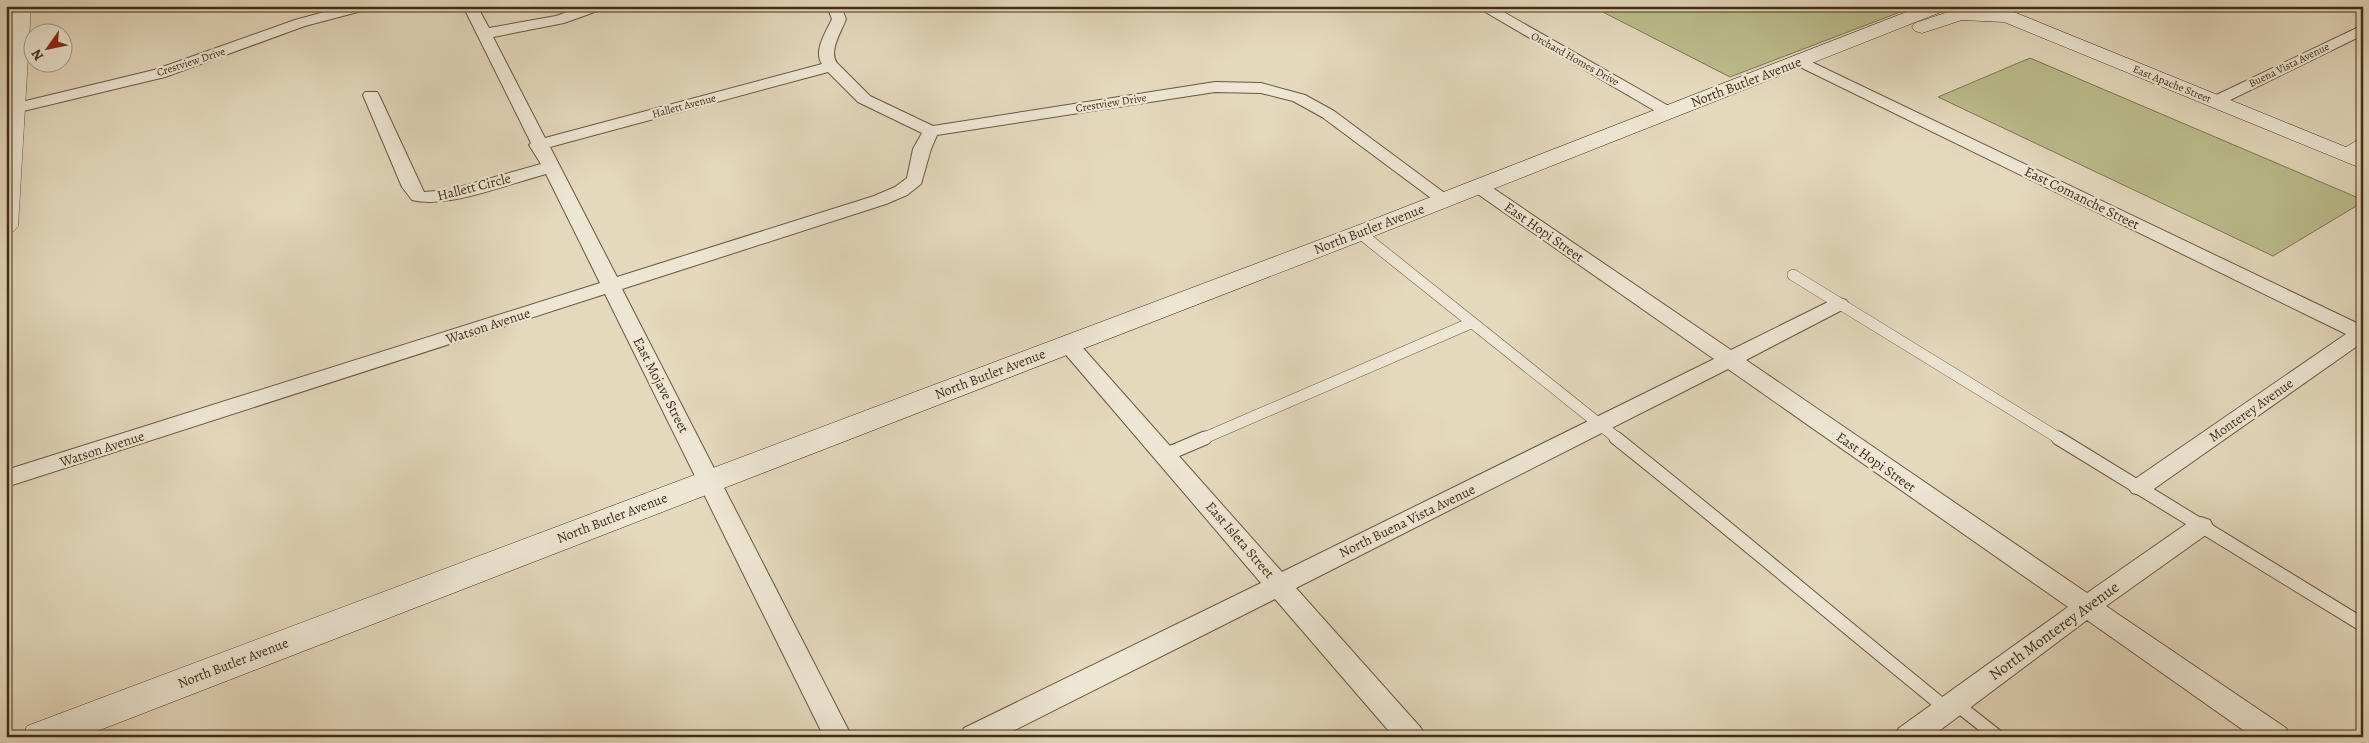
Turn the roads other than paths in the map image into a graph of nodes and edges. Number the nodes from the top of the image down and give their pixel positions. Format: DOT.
graph roads {
  1 [pos="22,6"];
  2 [pos="364,6"];
  3 [pos="470,6"];
  4 [pos="598,6"];
  5 [pos="834,6"];
  6 [pos="1482,6"];
  7 [pos="1939,6"];
  8 [pos="1982,6"];
  9 [pos="2014,19"];
  10 [pos="2363,29"];
  11 [pos="1876,32"];
  12 [pos="483,34"];
  13 [pos="1801,62"];
  14 [pos="830,66"];
  15 [pos="371,95"];
  16 [pos="2216,102"];
  17 [pos="1668,112"];
  18 [pos="12,119"];
  19 [pos="931,131"];
  20 [pos="2363,142"];
  21 [pos="538,145"];
  22 [pos="2343,154"];
  23 [pos="2363,162"];
  24 [pos="550,167"];
  25 [pos="1478,186"];
  26 [pos="1445,200"];
  27 [pos="6,226"];
  28 [pos="1360,233"];
  29 [pos="1793,275"];
  30 [pos="611,286"];
  31 [pos="1839,304"];
  32 [pos="1471,323"];
  33 [pos="2362,333"];
  34 [pos="1068,344"];
  35 [pos="1727,359"];
  36 [pos="1600,426"];
  37 [pos="1165,455"];
  38 [pos="6,479"];
  39 [pos="710,480"];
  40 [pos="2140,488"];
  41 [pos="2201,526"];
  42 [pos="1279,585"];
  43 [pos="2086,607"];
  44 [pos="2363,625"];
  45 [pos="1951,706"];
  46 [pos="40,737"];
  47 [pos="838,737"];
  48 [pos="974,737"];
  49 [pos="1411,737"];
  50 [pos="1909,737"];
  51 [pos="1998,737"];
  52 [pos="2276,737"];
  1 -- 18 [label="main road"];
  2 -- 18 [label="street, Crestview Drive"];
  3 -- 12 [label="street"];
  4 -- 12 [label="street"];
  5 -- 14 [label="street"];
  6 -- 17 [label="street, Orchard Homes Drive"];
  7 -- 11 [label="main road, North Butler Avenue"];
  8 -- 9 [label="main road, East Apache Street"];
  9 -- 11 [label="main road"];
  9 -- 16 [label="main road, East Apache Street"];
  10 -- 16 [label="street, Buena Vista Avenue"];
  11 -- 13 [label="main road, North Butler Avenue"];
  12 -- 21 [label="street, East Mojave Street"];
  13 -- 17 [label="main road, North Butler Avenue"];
  13 -- 33 [label="street, East Comanche Street"];
  14 -- 19 [label="street"];
  14 -- 21 [label="street, Hallett Avenue"];
  15 -- 24 [label="street, Hallett Circle"];
  16 -- 22 [label="main road, East Apache Street"];
  17 -- 25 [label="main road, North Butler Avenue"];
  18 -- 27 [label="main road"];
  19 -- 26 [label="street, Crestview Drive"];
  19 -- 30 [label="street, Watson Avenue"];
  20 -- 22 [label="lane"];
  21 -- 24 [label="street, East Mojave Street"];
  22 -- 23 [label="main road, East Apache Street"];
  24 -- 30 [label="street, East Mojave Street"];
  25 -- 26 [label="main road, North Butler Avenue"];
  25 -- 35 [label="street, East Hopi Street"];
  26 -- 28 [label="main road, North Butler Avenue"];
  28 -- 32 [label="lane"];
  28 -- 34 [label="main road, North Butler Avenue"];
  29 -- 31 [label="lane"];
  30 -- 38 [label="street, Watson Avenue"];
  30 -- 39 [label="street, East Mojave Street"];
  31 -- 35 [label="street, North Buena Vista Avenue"];
  31 -- 40 [label="lane"];
  32 -- 36 [label="lane"];
  32 -- 37 [label="lane"];
  33 -- 40 [label="street, Monterey Avenue"];
  34 -- 37 [label="street, East Isleta Street"];
  34 -- 39 [label="main road, North Butler Avenue"];
  35 -- 36 [label="street, North Buena Vista Avenue"];
  35 -- 43 [label="street, East Hopi Street"];
  36 -- 42 [label="street, North Buena Vista Avenue"];
  36 -- 45 [label="lane"];
  37 -- 42 [label="street, East Isleta Street"];
  39 -- 46 [label="main road, North Butler Avenue"];
  39 -- 47 [label="street, East Mojave Street"];
  40 -- 41 [label="lane"];
  41 -- 43 [label="street, North Monterey Avenue"];
  41 -- 44 [label="lane"];
  42 -- 48 [label="street, North Buena Vista Avenue"];
  42 -- 49 [label="street, East Isleta Street"];
  43 -- 45 [label="street, North Monterey Avenue"];
  43 -- 52 [label="street, East Hopi Street"];
  45 -- 50 [label="street, North Monterey Avenue"];
  45 -- 51 [label="lane"];
}
